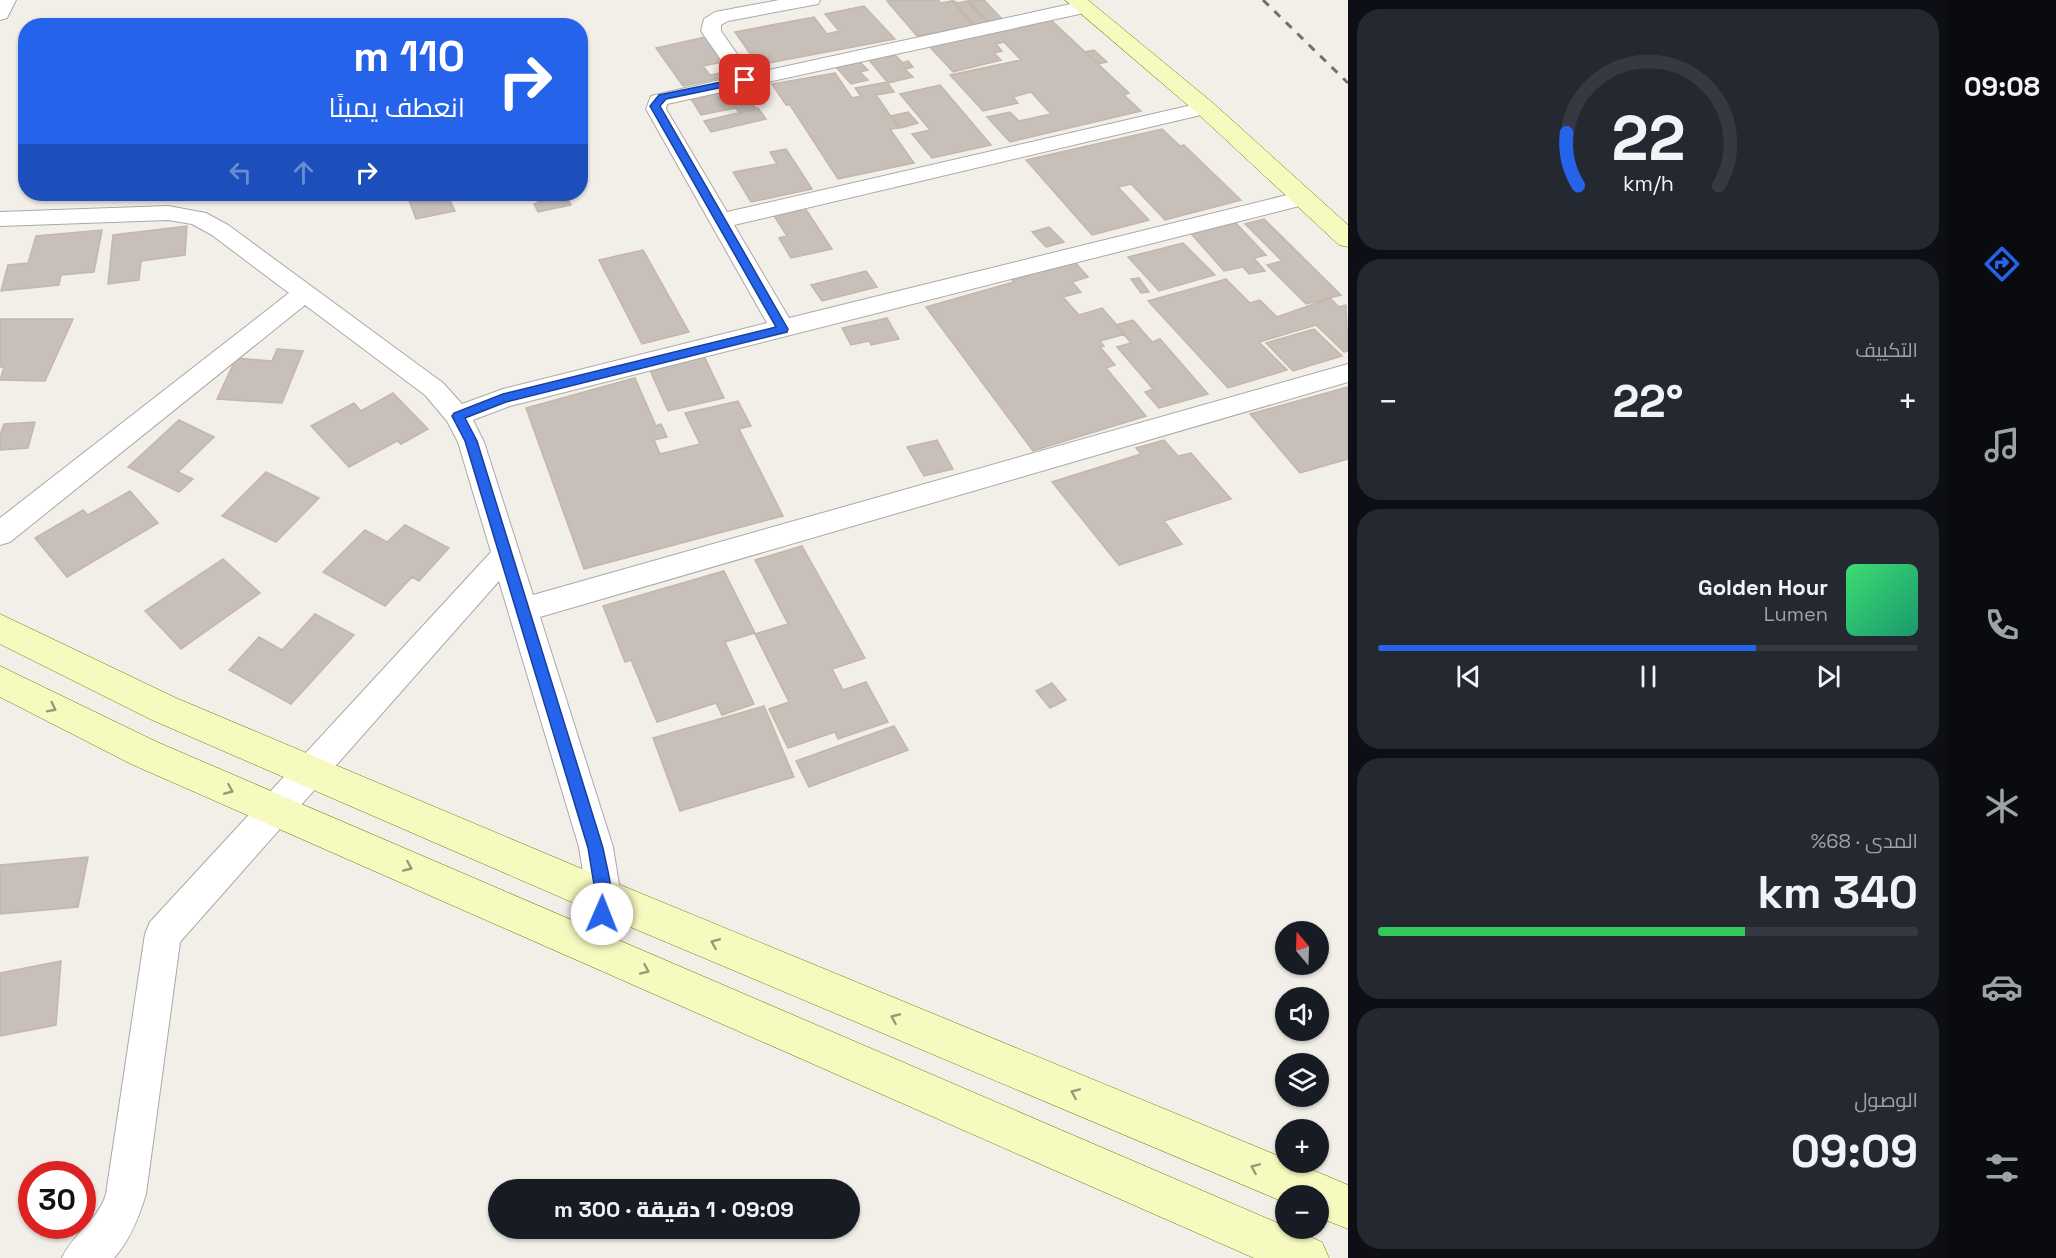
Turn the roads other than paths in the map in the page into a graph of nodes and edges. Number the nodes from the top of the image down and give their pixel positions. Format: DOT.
graph roads {
  1 [pos="7,0"];
  2 [pos="811,0"];
  3 [pos="1080,4"];
  4 [pos="0,14"];
  5 [pos="745,80"];
  6 [pos="1205,108"];
  7 [pos="1304,198"];
  8 [pos="0,219"];
  9 [pos="720,221"];
  10 [pos="1348,239"];
  11 [pos="305,293"];
  12 [pos="783,329"];
  13 [pos="1348,373"];
  14 [pos="458,416"];
  15 [pos="0,534"];
  16 [pos="505,555"];
  17 [pos="522,610"];
  18 [pos="0,628"];
  19 [pos="0,681"];
  20 [pos="309,771"];
  21 [pos="274,809"];
  22 [pos="604,897"];
  23 [pos="598,949"];
  24 [pos="1348,1207"];
  25 [pos="83,1258"];
  26 [pos="1305,1258"];
  1 -- 4 [label="street"];
  2 -- 5 [label="street"];
  3 -- 5 [label="street"];
  3 -- 6 [label="main road"];
  5 -- 9 [label="street"];
  6 -- 7 [label="main road"];
  6 -- 9 [label="street"];
  7 -- 10 [label="main road"];
  7 -- 12 [label="street"];
  8 -- 11 [label="street"];
  9 -- 12 [label="street"];
  11 -- 14 [label="street"];
  11 -- 15 [label="street"];
  12 -- 14 [label="street"];
  13 -- 17 [label="street"];
  14 -- 16 [label="street"];
  16 -- 17 [label="street"];
  16 -- 20 [label="street"];
  17 -- 22 [label="street"];
  18 -- 20 [label="main road"];
  19 -- 21 [label="main road, one-way"];
  20 -- 21 [label="street"];
  20 -- 22 [label="main road"];
  21 -- 23 [label="main road, one-way"];
  21 -- 25 [label="street"];
  22 -- 23 [label="street"];
  24 -- 22 [label="main road, one-way"];
  23 -- 26 [label="main road, one-way"];
}
